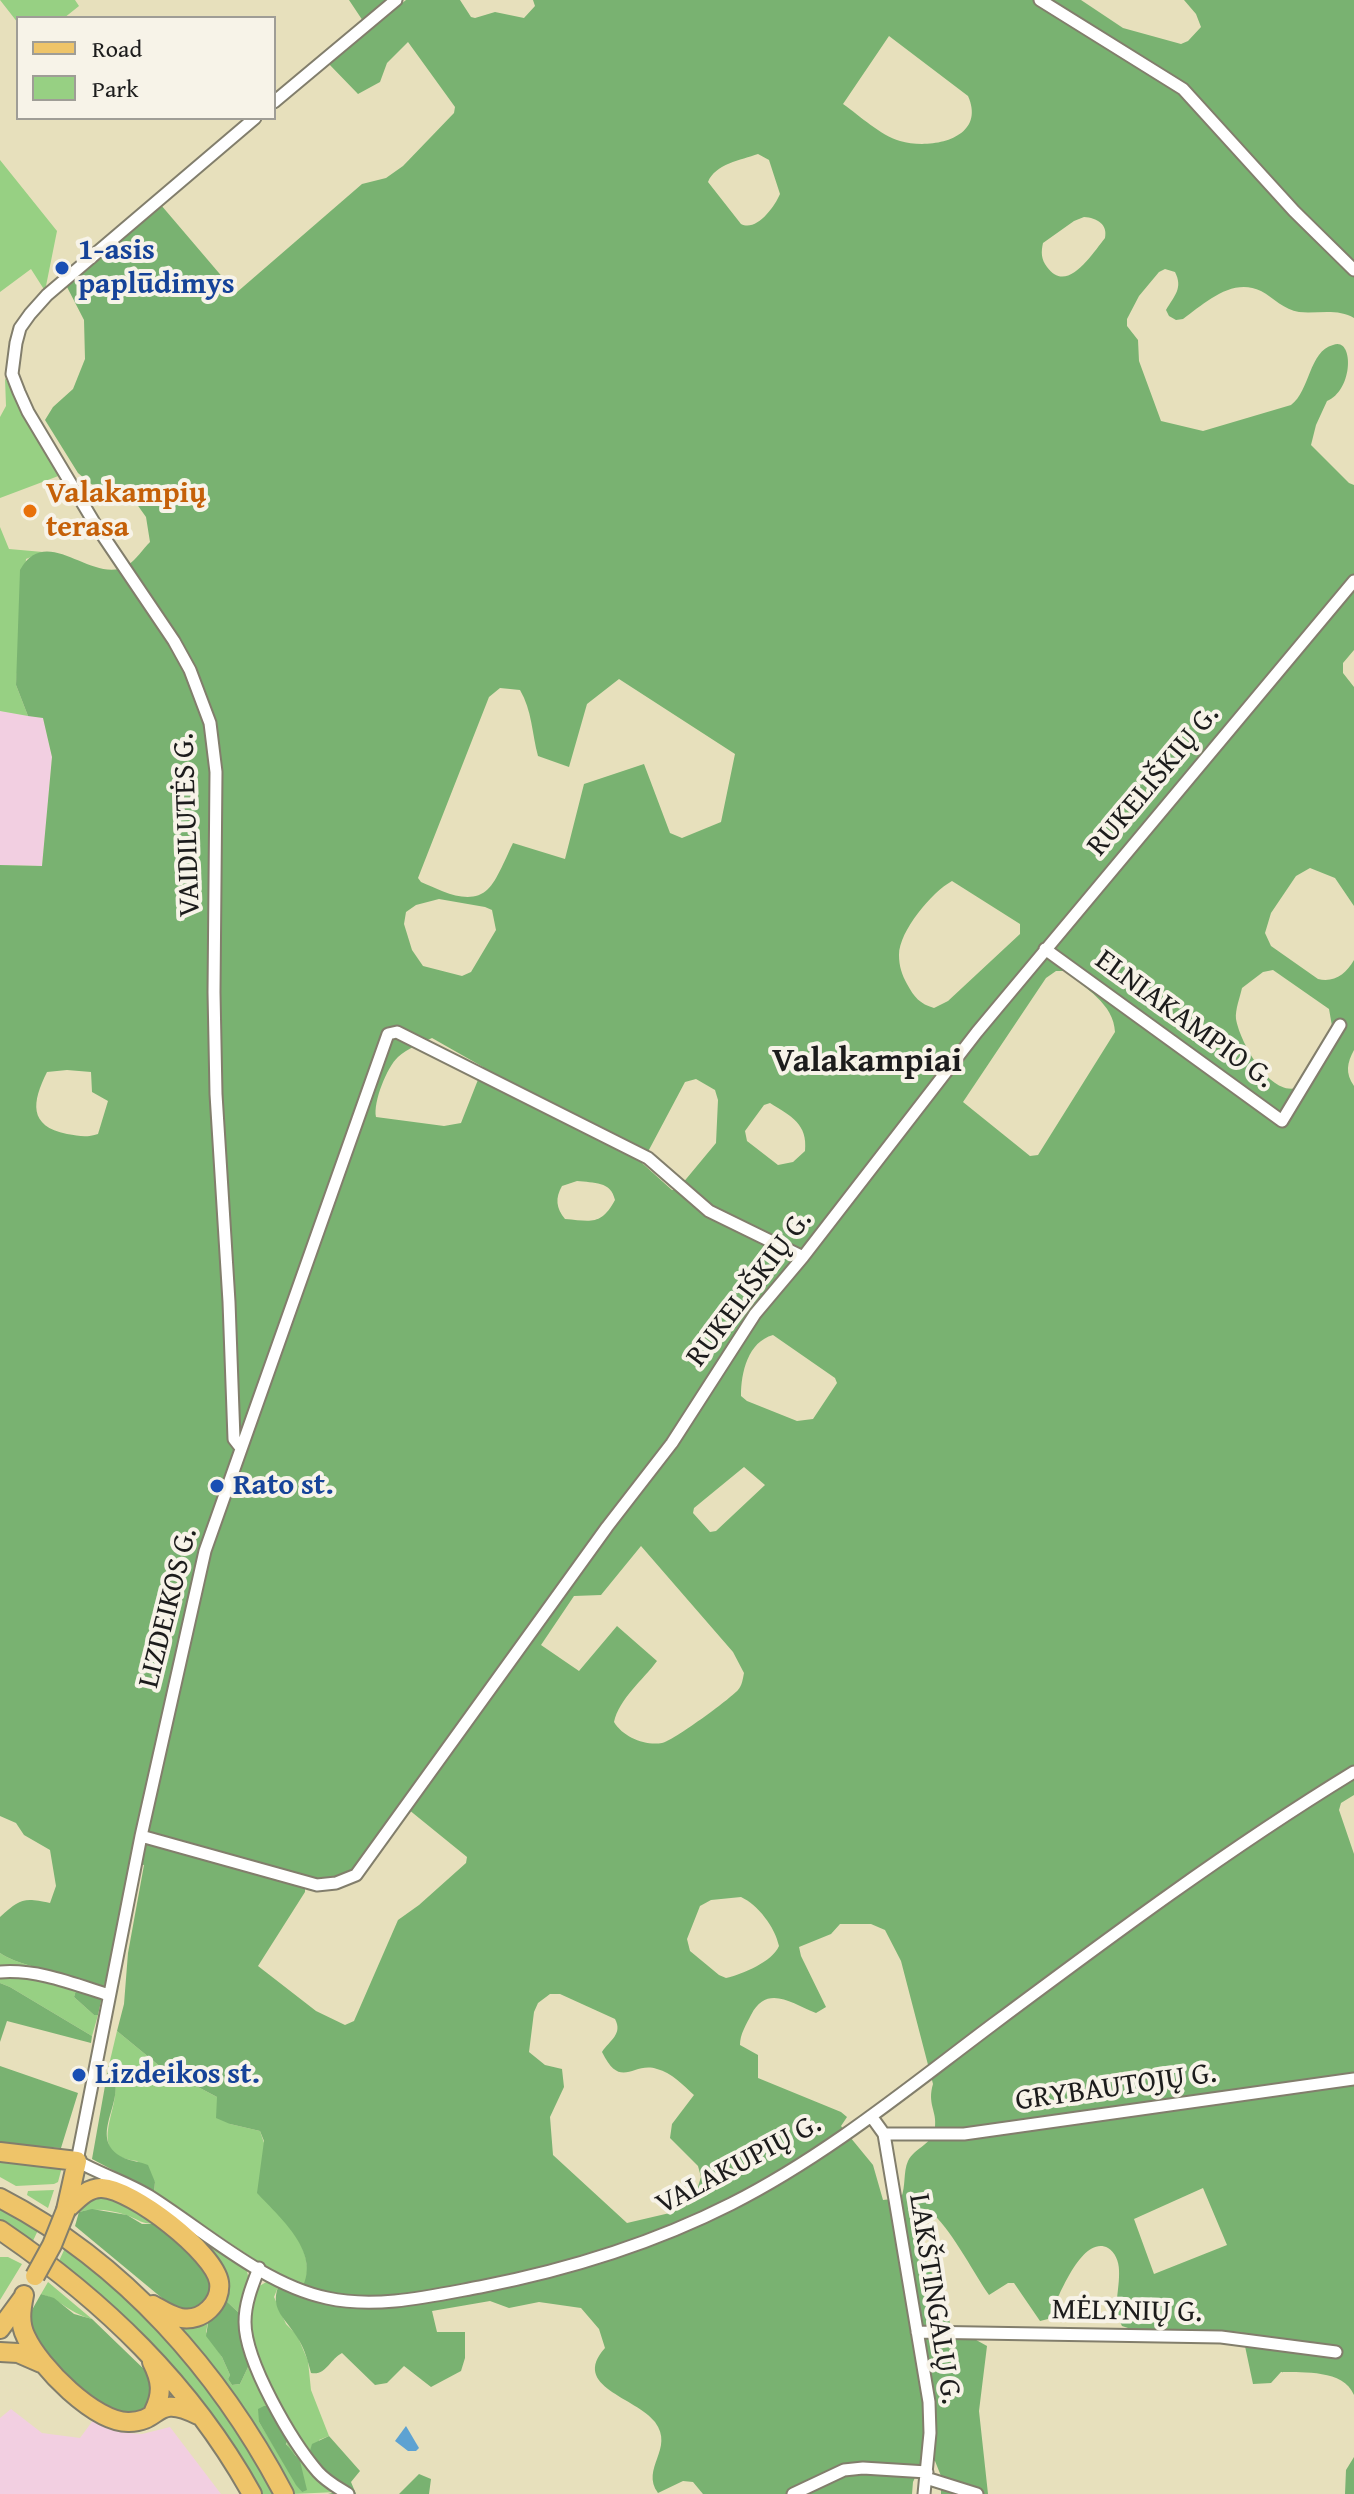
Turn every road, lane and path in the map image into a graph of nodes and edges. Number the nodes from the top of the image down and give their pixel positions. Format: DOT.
graph roads {
  1 [pos="396,0"];
  2 [pos="1040,0"];
  3 [pos="276,100"];
  4 [pos="253,120"];
  5 [pos="1354,270"];
  6 [pos="1354,581"];
  7 [pos="1045,949"];
  8 [pos="1340,1025"];
  9 [pos="803,1257"];
  10 [pos="241,1448"];
  11 [pos="1354,1772"];
  12 [pos="141,1836"];
  13 [pos="0,1972"];
  14 [pos="109,1995"];
  15 [pos="1354,2079"];
  16 [pos="871,2116"];
  17 [pos="884,2134"];
  18 [pos="0,2152"];
  19 [pos="77,2161"];
  20 [pos="0,2198"];
  21 [pos="134,2200"];
  22 [pos="66,2210"];
  23 [pos="171,2211"];
  24 [pos="0,2230"];
  25 [pos="259,2268"];
  26 [pos="24,2295"];
  27 [pos="140,2299"];
  28 [pos="0,2329"];
  29 [pos="917,2332"];
  30 [pos="146,2349"];
  31 [pos="0,2352"];
  32 [pos="1336,2352"];
  33 [pos="41,2363"];
  34 [pos="154,2411"];
  35 [pos="201,2416"];
  36 [pos="926,2475"];
  37 [pos="252,2494"];
  38 [pos="284,2494"];
  39 [pos="348,2494"];
  40 [pos="793,2494"];
  41 [pos="924,2494"];
  42 [pos="977,2494"];
  1 -- 3 [label="street"];
  2 -- 5 [label="street"];
  4 -- 10 [label="street, VAIDILUTĖS G."];
  6 -- 7 [label="street, RUKELIŠKIŲ G."];
  7 -- 8 [label="street, ELNIAKAMPIO G."];
  7 -- 9 [label="street, RUKELIŠKIŲ G."];
  9 -- 10 [label="street, LIZDEIKOS G."];
  9 -- 12 [label="street, RUKELIŠKIŲ G."];
  10 -- 12 [label="street, LIZDEIKOS G."];
  11 -- 16 [label="street, VALAKUPIŲ G."];
  12 -- 14 [label="street, LIZDEIKOS G."];
  13 -- 14 [label="street"];
  14 -- 19 [label="street, LIZDEIKOS G."];
  15 -- 17 [label="street, GRYBAUTOJŲ G."];
  16 -- 17 [label="street, LAKŠTINGALŲ G."];
  16 -- 25 [label="street, VALAKUPIŲ G."];
  17 -- 29 [label="street, LAKŠTINGALŲ G."];
  18 -- 19 [label="main road"];
  19 -- 22 [label="main road"];
  19 -- 23 [label="street, VALAKUPIŲ G."];
  20 -- 27 [label="main road"];
  21 -- 22 [label="main road"];
  21 -- 23 [label="street"];
  21 -- 27 [label="main road"];
  22 -- 26 [label="main road, bridge"];
  23 -- 25 [label="street, VALAKUPIŲ G."];
  24 -- 30 [label="main road"];
  25 -- 39 [label="street"];
  26 -- 28 [label="main road"];
  26 -- 33 [label="main road"];
  27 -- 38 [label="main road"];
  29 -- 32 [label="street, MĖLYNIŲ G."];
  29 -- 36 [label="street, LAKŠTINGALŲ G."];
  30 -- 34 [label="main road"];
  30 -- 35 [label="main road"];
  31 -- 33 [label="main road"];
  33 -- 34 [label="main road"];
  34 -- 35 [label="main road"];
  35 -- 37 [label="main road"];
  36 -- 40 [label="street"];
  36 -- 41 [label="street, LAKŠTINGALŲ G."];
  36 -- 42 [label="street"];
}
